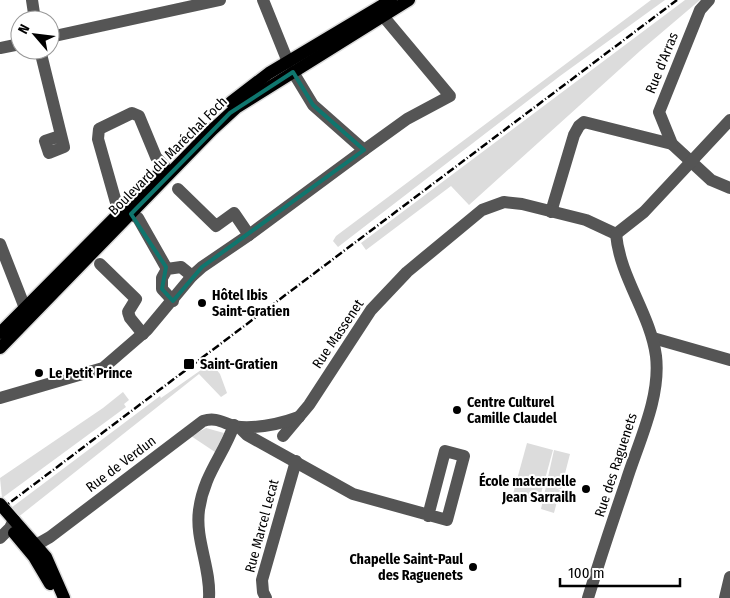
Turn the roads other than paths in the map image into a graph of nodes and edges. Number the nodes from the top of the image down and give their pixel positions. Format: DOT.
graph roads {
  1 [pos="220,0"];
  2 [pos="263,0"];
  3 [pos="391,0"];
  4 [pos="410,0"];
  5 [pos="709,0"];
  6 [pos="383,16"];
  7 [pos="60,36"];
  8 [pos="42,60"];
  9 [pos="291,67"];
  10 [pos="730,120"];
  11 [pos="60,136"];
  12 [pos="672,144"];
  13 [pos="364,150"];
  14 [pos="690,162"];
  15 [pos="165,167"];
  16 [pos="730,188"];
  17 [pos="178,189"];
  18 [pos="126,212"];
  19 [pos="551,212"];
  20 [pos="103,229"];
  21 [pos="616,234"];
  22 [pos="250,235"];
  23 [pos="0,244"];
  24 [pos="100,264"];
  25 [pos="83,265"];
  26 [pos="167,269"];
  27 [pos="192,276"];
  28 [pos="173,301"];
  29 [pos="25,308"];
  30 [pos="0,333"];
  31 [pos="143,334"];
  32 [pos="653,338"];
  33 [pos="0,342"];
  34 [pos="0,348"];
  35 [pos="0,356"];
  36 [pos="730,360"];
  37 [pos="0,398"];
  38 [pos="237,426"];
  39 [pos="276,432"];
  40 [pos="266,444"];
  41 [pos="293,459"];
  42 [pos="0,504"];
  43 [pos="428,516"];
  44 [pos="0,517"];
  45 [pos="12,524"];
  46 [pos="0,538"];
  47 [pos="23,543"];
  48 [pos="36,545"];
  49 [pos="730,577"];
  50 [pos="55,598"];
  51 [pos="64,598"];
  52 [pos="209,598"];
  53 [pos="266,598"];
  54 [pos="588,598"];
  55 [pos="724,598"];
  1 -- 7 [label="street"];
  2 -- 9 [label="street"];
  3 -- 9 [label="main road, Boulevard du Maréchal Foch"];
  4 -- 6 [label="main road, Boulevard du Maréchal Foch"];
  5 -- 12 [label="street, Rue d'Arras"];
  6 -- 9 [label="main road, Boulevard du Maréchal Foch"];
  6 -- 13 [label="street"];
  8 -- 11 [label="street"];
  9 -- 13 [label="street"];
  9 -- 15 [label="main road, Boulevard du Maréchal Foch"];
  9 -- 18 [label="main road, Boulevard du Maréchal Foch"];
  10 -- 14 [label="street"];
  12 -- 14 [label="street, Rue d'Arras"];
  12 -- 19 [label="street"];
  13 -- 22 [label="street"];
  14 -- 16 [label="street, Rue d'Arras"];
  14 -- 21 [label="street"];
  15 -- 18 [label="main road, Boulevard du Maréchal Foch"];
  15 -- 18 [label="street"];
  17 -- 22 [label="street"];
  18 -- 20 [label="main road, Boulevard du Maréchal Foch"];
  18 -- 25 [label="main road, Boulevard du Maréchal Foch"];
  18 -- 26 [label="street"];
  19 -- 21 [label="street, Rue Massenet"];
  19 -- 39 [label="street, Rue Massenet"];
  20 -- 29 [label="main road, Boulevard du Maréchal Foch"];
  20 -- 33 [label="main road, Boulevard du Maréchal Foch"];
  21 -- 32 [label="street, Rue des Raguenets"];
  22 -- 27 [label="street"];
  23 -- 29 [label="street"];
  24 -- 31 [label="street"];
  25 -- 34 [label="main road, Boulevard du Maréchal Foch"];
  25 -- 35 [label="main road, Boulevard du Maréchal Foch"];
  26 -- 27 [label="street"];
  26 -- 28 [label="street"];
  27 -- 28 [label="street"];
  28 -- 31 [label="street"];
  29 -- 30 [label="main road, Boulevard du Maréchal Foch"];
  31 -- 37 [label="street"];
  32 -- 36 [label="street"];
  32 -- 54 [label="street, Rue des Raguenets"];
  38 -- 39 [label="street"];
  38 -- 40 [label="street"];
  38 -- 48 [label="street, Rue de Verdun"];
  38 -- 52 [label="street"];
  39 -- 40 [label="street"];
  39 -- 40 [label="street"];
  39 -- 41 [label="street"];
  40 -- 41 [label="street"];
  41 -- 43 [label="street"];
  41 -- 53 [label="street, Rue Marcel Lecat"];
  42 -- 45 [label="main road"];
  43 -- 43 [label="street"];
  44 -- 45 [label="main road"];
  45 -- 46 [label="street"];
  45 -- 47 [label="main road"];
  45 -- 48 [label="main road"];
  47 -- 48 [label="street"];
  47 -- 50 [label="main road"];
  48 -- 51 [label="main road"];
  49 -- 55 [label="street"];
}
